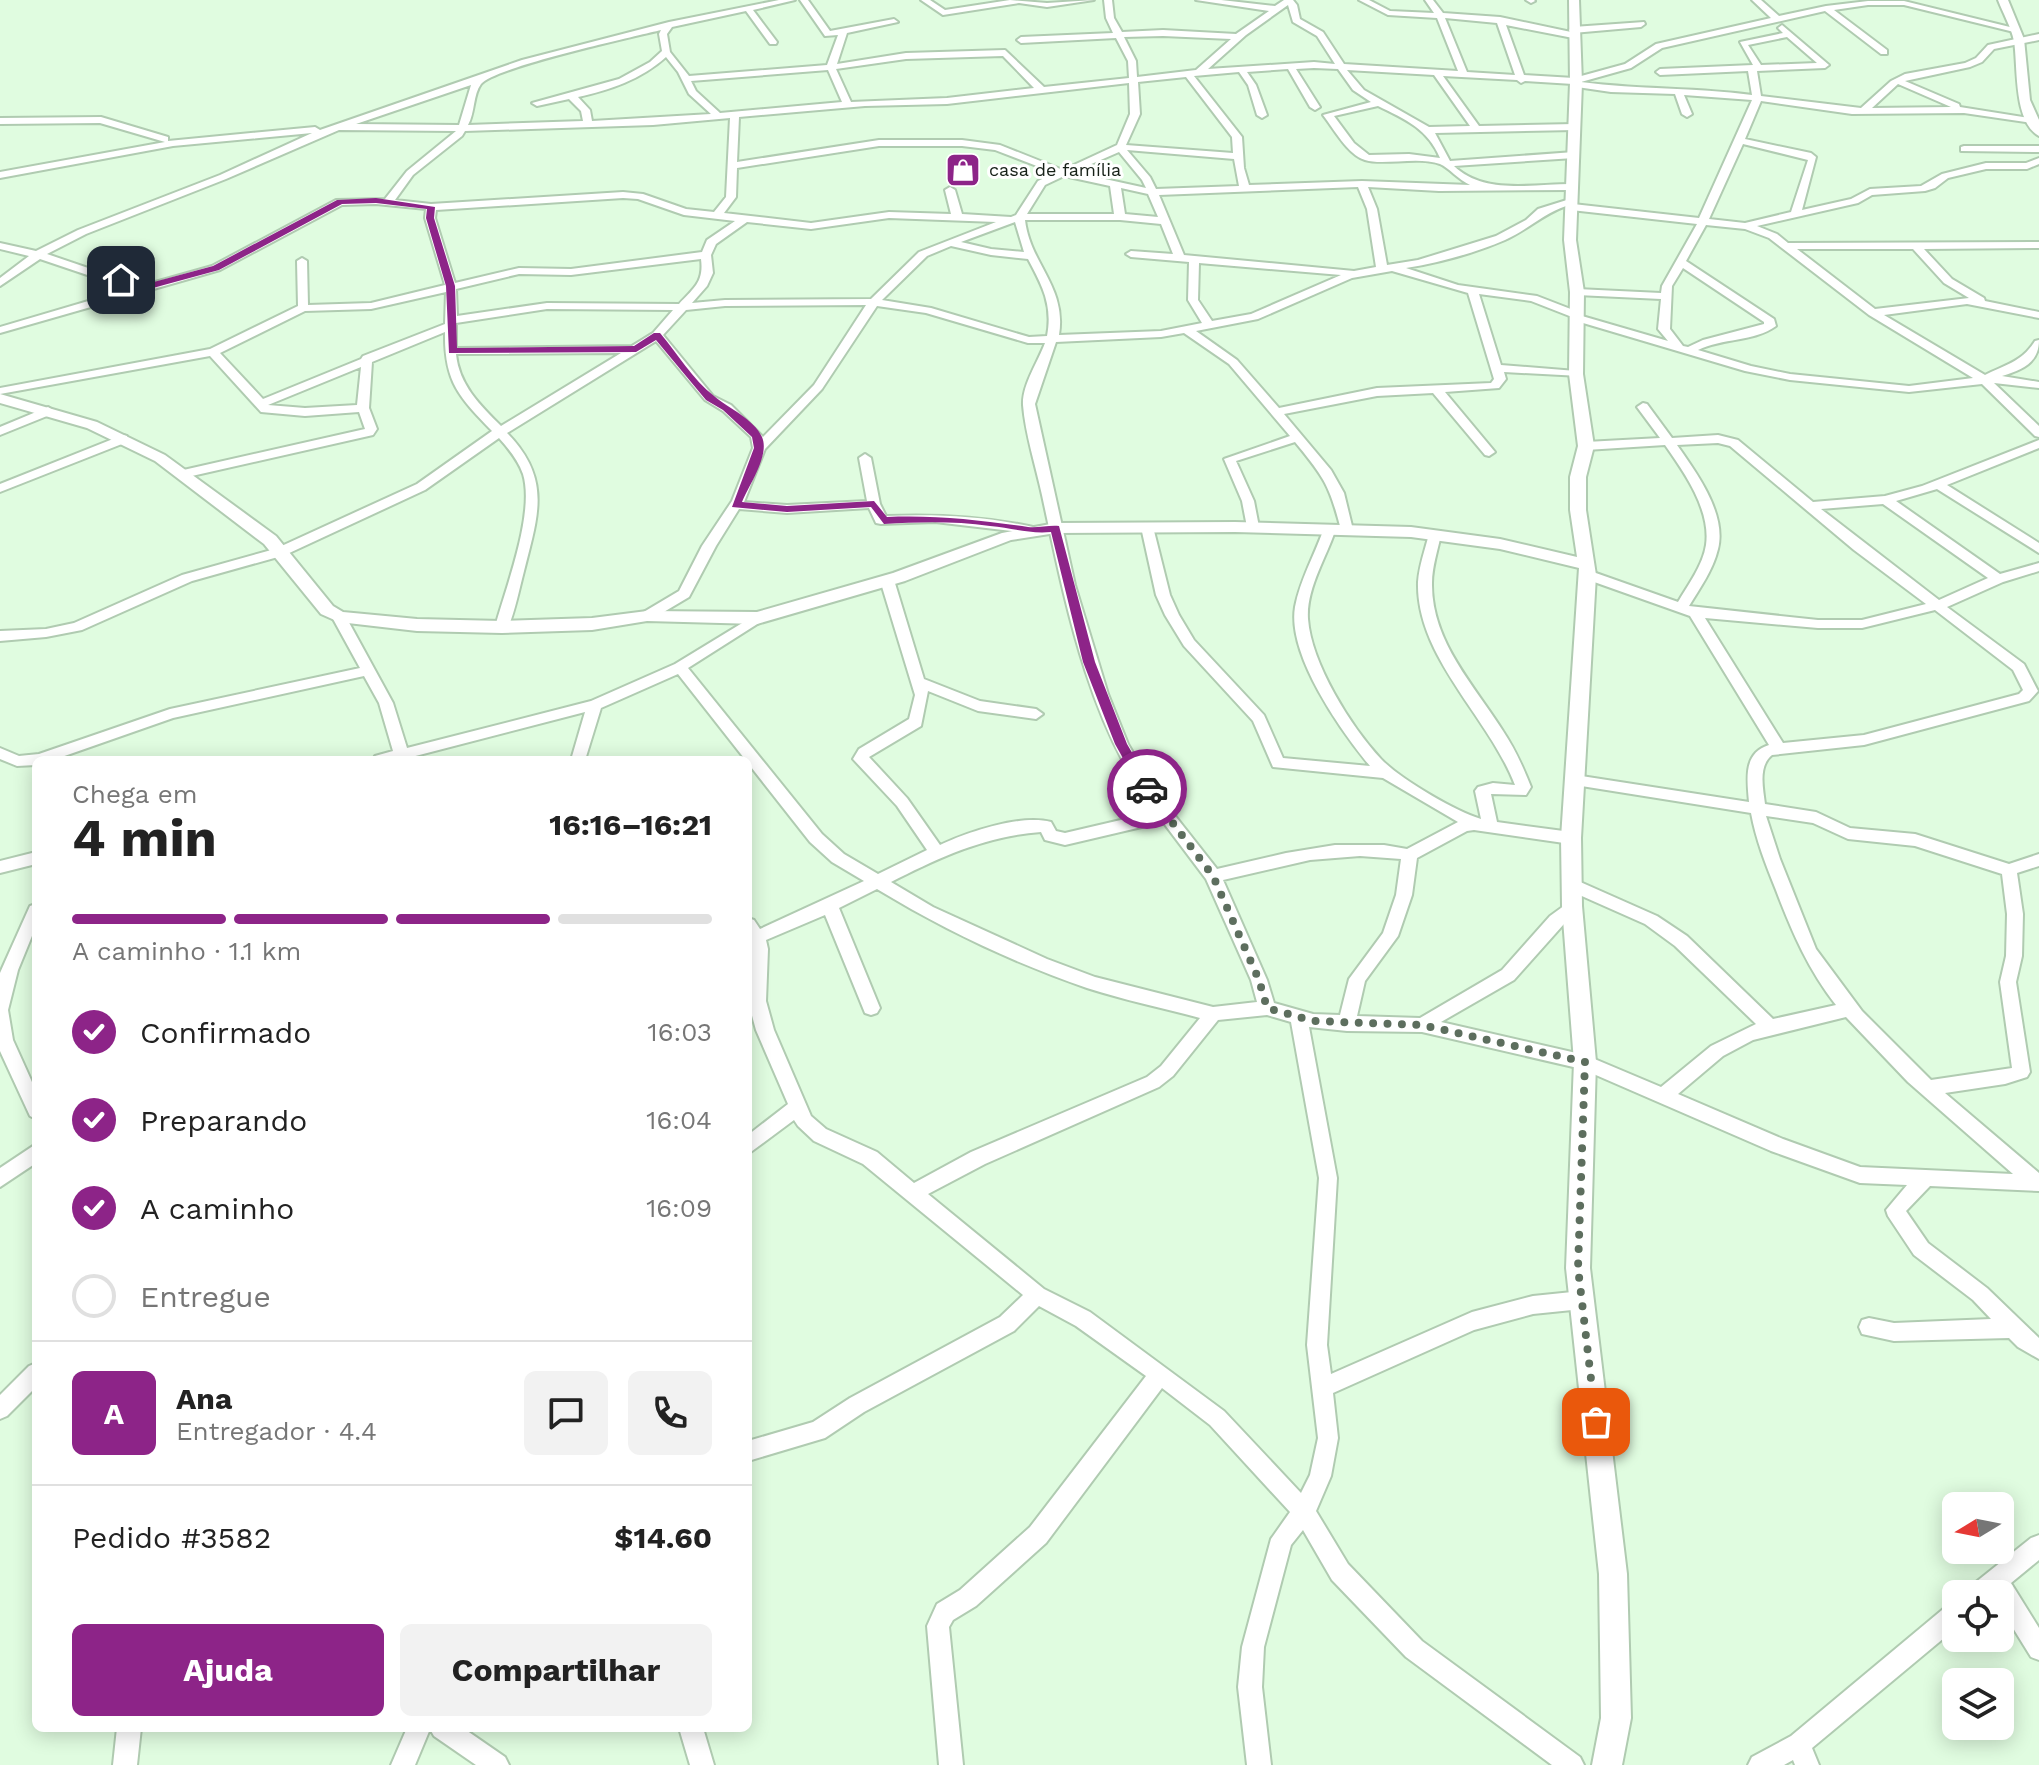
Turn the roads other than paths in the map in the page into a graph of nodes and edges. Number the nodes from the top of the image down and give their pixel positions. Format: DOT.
graph roads {
  1 [pos="791,0"];
  2 [pos="804,0"];
  3 [pos="925,0"];
  4 [pos="1090,0"];
  5 [pos="1108,0"];
  6 [pos="1200,0"];
  7 [pos="1288,0"];
  8 [pos="1363,0"];
  9 [pos="1429,0"];
  10 [pos="1574,0"];
  11 [pos="1756,0"];
  12 [pos="1928,0"];
  13 [pos="2003,0"];
  14 [pos="1018,1"];
  15 [pos="1903,3"];
  16 [pos="745,4"];
  17 [pos="1826,8"];
  18 [pos="1275,9"];
  19 [pos="1439,13"];
  20 [pos="1774,19"];
  21 [pos="1500,20"];
  22 [pos="894,22"];
  23 [pos="1641,24"];
  24 [pos="666,30"];
  25 [pos="1573,32"];
  26 [pos="843,33"];
  27 [pos="1790,34"];
  28 [pos="2017,34"];
  29 [pos="1122,36"];
  30 [pos="1238,37"];
  31 [pos="2039,37"];
  32 [pos="1021,40"];
  33 [pos="773,42"];
  34 [pos="666,52"];
  35 [pos="1884,52"];
  36 [pos="656,62"];
  37 [pos="675,62"];
  38 [pos="1340,64"];
  39 [pos="1290,66"];
  40 [pos="831,67"];
  41 [pos="1241,69"];
  42 [pos="1756,69"];
  43 [pos="1199,72"];
  44 [pos="1436,72"];
  45 [pos="1660,72"];
  46 [pos="1188,74"];
  47 [pos="1464,75"];
  48 [pos="482,76"];
  49 [pos="687,79"];
  50 [pos="1521,80"];
  51 [pos="1132,81"];
  52 [pos="1898,81"];
  53 [pos="1575,82"];
  54 [pos="1678,90"];
  55 [pos="1043,92"];
  56 [pos="571,96"];
  57 [pos="1757,99"];
  58 [pos="1382,102"];
  59 [pos="537,103"];
  60 [pos="848,105"];
  61 [pos="1315,107"];
  62 [pos="1964,110"];
  63 [pos="1863,111"];
  64 [pos="735,114"];
  65 [pos="1687,114"];
  66 [pos="717,115"];
  67 [pos="1262,115"];
  68 [pos="0,121"];
  69 [pos="2037,123"];
  70 [pos="588,125"];
  71 [pos="1475,127"];
  72 [pos="1575,127"];
  73 [pos="332,128"];
  74 [pos="462,128"];
  75 [pos="1428,130"];
  76 [pos="240,137"];
  77 [pos="194,140"];
  78 [pos="1740,141"];
  79 [pos="1120,147"];
  80 [pos="1964,149"];
  81 [pos="2039,149"];
  82 [pos="1574,155"];
  83 [pos="1238,156"];
  84 [pos="2039,161"];
  85 [pos="256,162"];
  86 [pos="1444,163"];
  87 [pos="733,166"];
  88 [pos="1066,174"];
  89 [pos="0,175"];
  90 [pos="1115,184"];
  91 [pos="1362,184"];
  92 [pos="1244,187"];
  93 [pos="1484,188"];
  94 [pos="950,190"];
  95 [pos="1153,192"];
  96 [pos="1571,199"];
  97 [pos="388,202"];
  98 [pos="431,207"];
  99 [pos="717,215"];
  100 [pos="1795,215"];
  101 [pos="957,216"];
  102 [pos="1120,217"];
  103 [pos="1014,218"];
  104 [pos="743,220"];
  105 [pos="1163,221"];
  106 [pos="1701,222"];
  107 [pos="1747,226"];
  108 [pos="949,242"];
  109 [pos="2039,245"];
  110 [pos="0,246"];
  111 [pos="1786,246"];
  112 [pos="1918,248"];
  113 [pos="39,254"];
  114 [pos="1131,254"];
  115 [pos="706,255"];
  116 [pos="1028,256"];
  117 [pos="1180,258"];
  118 [pos="1194,260"];
  119 [pos="302,261"];
  120 [pos="1682,263"];
  121 [pos="1388,268"];
  122 [pos="1358,273"];
  123 [pos="0,283"];
  124 [pos="451,286"];
  125 [pos="138,289"];
  126 [pos="1473,291"];
  127 [pos="1577,292"];
  128 [pos="1665,296"];
  129 [pos="874,302"];
  130 [pos="1984,302"];
  131 [pos="682,307"];
  132 [pos="303,308"];
  133 [pos="1873,313"];
  134 [pos="2039,315"];
  135 [pos="1577,317"];
  136 [pos="452,322"];
  137 [pos="1210,327"];
  138 [pos="0,330"];
  139 [pos="1187,330"];
  140 [pos="657,335"];
  141 [pos="1052,341"];
  142 [pos="2039,343"];
  143 [pos="636,349"];
  144 [pos="1683,350"];
  145 [pos="452,351"];
  146 [pos="213,352"];
  147 [pos="367,358"];
  148 [pos="1496,368"];
  149 [pos="1576,374"];
  150 [pos="1982,379"];
  151 [pos="2039,385"];
  152 [pos="1436,389"];
  153 [pos="0,391"];
  154 [pos="0,398"];
  155 [pos="259,405"];
  156 [pos="1643,407"];
  157 [pos="363,408"];
  158 [pos="48,411"];
  159 [pos="1274,413"];
  160 [pos="0,431"];
  161 [pos="499,432"];
  162 [pos="2039,433"];
  163 [pos="1297,438"];
  164 [pos="123,439"];
  165 [pos="1670,443"];
  166 [pos="2039,444"];
  167 [pos="1586,446"];
  168 [pos="759,448"];
  169 [pos="1489,452"];
  170 [pos="865,458"];
  171 [pos="183,474"];
  172 [pos="1938,484"];
  173 [pos="0,488"];
  174 [pos="1886,500"];
  175 [pos="874,504"];
  176 [pos="736,505"];
  177 [pos="1812,506"];
  178 [pos="1147,527"];
  179 [pos="1253,527"];
  180 [pos="1056,528"];
  181 [pos="1347,530"];
  182 [pos="1032,531"];
  183 [pos="1329,531"];
  184 [pos="1435,534"];
  185 [pos="2039,549"];
  186 [pos="280,552"];
  187 [pos="2039,567"];
  188 [pos="1586,570"];
  189 [pos="1998,579"];
  190 [pos="887,580"];
  191 [pos="684,594"];
  192 [pos="1939,605"];
  193 [pos="1688,611"];
  194 [pos="647,616"];
  195 [pos="691,616"];
  196 [pos="339,617"];
  197 [pos="757,618"];
  198 [pos="502,627"];
  199 [pos="0,636"];
  200 [pos="680,667"];
  201 [pos="367,671"];
  202 [pos="919,682"];
  203 [pos="595,705"];
  204 [pos="1036,714"];
  205 [pos="1779,749"];
  206 [pos="0,753"];
  207 [pos="401,754"];
  208 [pos="49,756"];
  209 [pos="394,756"];
  210 [pos="579,756"];
  211 [pos="748,756"];
  212 [pos="32,760"];
  213 [pos="752,761"];
  214 [pos="1386,773"];
  215 [pos="1575,780"];
  216 [pos="1756,808"];
  217 [pos="1164,816"];
  218 [pos="1482,825"];
  219 [pos="1571,838"];
  220 [pos="935,850"];
  221 [pos="1409,855"];
  222 [pos="32,859"];
  223 [pos="2039,860"];
  224 [pos="0,867"];
  225 [pos="2009,870"];
  226 [pos="1213,876"];
  227 [pos="876,883"];
  228 [pos="1572,885"];
  229 [pos="829,905"];
  230 [pos="1572,906"];
  231 [pos="32,917"];
  232 [pos="753,931"];
  233 [pos="3,979"];
  234 [pos="753,984"];
  235 [pos="871,1008"];
  236 [pos="1267,1008"];
  237 [pos="1849,1009"];
  238 [pos="0,1010"];
  239 [pos="1213,1014"];
  240 [pos="1298,1016"];
  241 [pos="1347,1024"];
  242 [pos="1422,1025"];
  243 [pos="1770,1027"];
  244 [pos="1585,1062"];
  245 [pos="1930,1088"];
  246 [pos="1663,1096"];
  247 [pos="32,1102"];
  248 [pos="797,1107"];
  249 [pos="752,1143"];
  250 [pos="32,1155"];
  251 [pos="1926,1178"];
  252 [pos="0,1179"];
  253 [pos="2038,1183"];
  254 [pos="911,1194"];
  255 [pos="1037,1295"];
  256 [pos="1582,1300"];
  257 [pos="1869,1327"];
  258 [pos="2014,1328"];
  259 [pos="2039,1349"];
  260 [pos="1160,1374"];
  261 [pos="32,1377"];
  262 [pos="1321,1388"];
  263 [pos="0,1409"];
  264 [pos="752,1450"];
  265 [pos="1304,1512"];
  266 [pos="2039,1546"];
  267 [pos="1996,1580"];
  268 [pos="2014,1619"];
  269 [pos="1942,1626"];
  270 [pos="2039,1649"];
  271 [pos="129,1732"];
  272 [pos="417,1732"];
  273 [pos="448,1732"];
  274 [pos="692,1732"];
  275 [pos="1803,1754"];
  276 [pos="125,1765"];
  277 [pos="403,1765"];
  278 [pos="497,1765"];
  279 [pos="702,1765"];
  280 [pos="951,1765"];
  281 [pos="1259,1765"];
  282 [pos="1572,1765"];
  283 [pos="1607,1765"];
  284 [pos="1760,1765"];
  1 -- 16 [label="street"];
  2 -- 26 [label="street"];
  3 -- 14 [label="street"];
  4 -- 14 [label="street"];
  5 -- 29 [label="street"];
  6 -- 18 [label="street"];
  7 -- 18 [label="street"];
  7 -- 38 [label="street"];
  8 -- 19 [label="street"];
  9 -- 19 [label="street"];
  10 -- 25 [label="street"];
  11 -- 20 [label="street"];
  12 -- 15 [label="street"];
  13 -- 28 [label="street"];
  15 -- 17 [label="street"];
  15 -- 28 [label="street"];
  16 -- 24 [label="street"];
  16 -- 33 [label="street"];
  17 -- 20 [label="street"];
  17 -- 35 [label="street"];
  18 -- 30 [label="street"];
  19 -- 21 [label="street"];
  19 -- 47 [label="street"];
  20 -- 27 [label="street"];
  20 -- 53 [label="street"];
  21 -- 25 [label="street"];
  21 -- 50 [label="street"];
  22 -- 26 [label="street"];
  23 -- 25 [label="street"];
  24 -- 34 [label="street"];
  24 -- 48 [label="street"];
  25 -- 53 [label="street"];
  26 -- 40 [label="street"];
  27 -- 42 [label="street"];
  27 -- 42 [label="street"];
  28 -- 31 [label="street"];
  28 -- 52 [label="street"];
  28 -- 69 [label="street"];
  29 -- 30 [label="street"];
  29 -- 32 [label="street"];
  29 -- 51 [label="street"];
  30 -- 43 [label="street"];
  34 -- 36 [label="street"];
  34 -- 37 [label="street"];
  36 -- 37 [label="street"];
  36 -- 56 [label="street"];
  37 -- 49 [label="street"];
  38 -- 39 [label="street"];
  38 -- 44 [label="street"];
  38 -- 58 [label="street"];
  39 -- 41 [label="street"];
  39 -- 61 [label="street"];
  40 -- 49 [label="street"];
  40 -- 55 [label="street"];
  40 -- 60 [label="street"];
  41 -- 43 [label="street"];
  41 -- 67 [label="street"];
  42 -- 45 [label="street"];
  42 -- 57 [label="street"];
  43 -- 46 [label="street"];
  44 -- 47 [label="street"];
  44 -- 71 [label="street"];
  46 -- 51 [label="street"];
  46 -- 83 [label="street"];
  47 -- 50 [label="street"];
  48 -- 73 [label="street"];
  48 -- 74 [label="street"];
  49 -- 66 [label="street"];
  50 -- 53 [label="street"];
  51 -- 55 [label="street"];
  51 -- 79 [label="street"];
  52 -- 62 [label="street"];
  52 -- 63 [label="street"];
  53 -- 54 [label="street"];
  53 -- 72 [label="street"];
  54 -- 57 [label="street"];
  54 -- 65 [label="street"];
  55 -- 60 [label="street"];
  56 -- 59 [label="street"];
  56 -- 70 [label="street"];
  57 -- 63 [label="street"];
  57 -- 78 [label="street"];
  58 -- 75 [label="street"];
  58 -- 86 [label="street"];
  60 -- 64 [label="street"];
  62 -- 63 [label="street"];
  62 -- 69 [label="street"];
  64 -- 66 [label="street"];
  64 -- 87 [label="street"];
  66 -- 70 [label="street"];
  68 -- 77 [label="street"];
  70 -- 74 [label="street"];
  71 -- 72 [label="street"];
  71 -- 75 [label="street"];
  72 -- 82 [label="street"];
  73 -- 74 [label="street"];
  73 -- 76 [label="street"];
  73 -- 85 [label="street"];
  74 -- 97 [label="street"];
  75 -- 86 [label="street"];
  76 -- 77 [label="street"];
  76 -- 85 [label="street"];
  77 -- 89 [label="street"];
  78 -- 100 [label="street"];
  78 -- 106 [label="street"];
  79 -- 83 [label="street"];
  79 -- 88 [label="street"];
  79 -- 95 [label="street"];
  80 -- 81 [label="street"];
  82 -- 86 [label="street"];
  82 -- 96 [label="street"];
  83 -- 92 [label="street"];
  84 -- 100 [label="street"];
  85 -- 113 [label="street"];
  86 -- 93 [label="street"];
  87 -- 88 [label="street"];
  87 -- 99 [label="street"];
  88 -- 90 [label="street"];
  88 -- 103 [label="street"];
  90 -- 95 [label="street"];
  90 -- 102 [label="street"];
  91 -- 92 [label="street"];
  91 -- 93 [label="street"];
  91 -- 121 [label="street"];
  92 -- 95 [label="street"];
  93 -- 96 [label="street"];
  94 -- 101 [label="street"];
  95 -- 105 [label="street"];
  96 -- 106 [label="street"];
  96 -- 121 [label="street"];
  96 -- 127 [label="street"];
  97 -- 98 [label="street"];
  97 -- 125 [label="street"];
  98 -- 99 [label="street"];
  98 -- 124 [label="street"];
  99 -- 104 [label="street"];
  100 -- 107 [label="street"];
  101 -- 103 [label="street"];
  101 -- 104 [label="street"];
  102 -- 103 [label="street"];
  102 -- 105 [label="street"];
  103 -- 108 [label="street"];
  103 -- 116 [label="street"];
  104 -- 115 [label="street"];
  105 -- 117 [label="street"];
  106 -- 107 [label="street"];
  106 -- 120 [label="street"];
  107 -- 111 [label="street"];
  108 -- 116 [label="street"];
  108 -- 129 [label="street"];
  109 -- 112 [label="street"];
  110 -- 113 [label="street"];
  111 -- 112 [label="street"];
  111 -- 133 [label="street"];
  112 -- 130 [label="street"];
  113 -- 123 [label="street"];
  113 -- 125 [label="street"];
  114 -- 117 [label="street"];
  115 -- 124 [label="street"];
  115 -- 131 [label="street"];
  116 -- 141 [label="street"];
  117 -- 118 [label="street"];
  118 -- 122 [label="street"];
  118 -- 137 [label="street"];
  119 -- 132 [label="street"];
  120 -- 128 [label="street"];
  120 -- 144 [label="street"];
  121 -- 122 [label="street"];
  121 -- 126 [label="street"];
  122 -- 137 [label="street"];
  124 -- 132 [label="street"];
  124 -- 136 [label="street"];
  125 -- 138 [label="street"];
  126 -- 135 [label="street"];
  126 -- 148 [label="street"];
  127 -- 128 [label="street"];
  127 -- 135 [label="street"];
  128 -- 144 [label="street"];
  129 -- 131 [label="street"];
  129 -- 141 [label="street"];
  129 -- 168 [label="street"];
  130 -- 133 [label="street"];
  130 -- 134 [label="street"];
  131 -- 136 [label="street"];
  131 -- 140 [label="street"];
  132 -- 146 [label="street"];
  133 -- 150 [label="street"];
  135 -- 144 [label="street"];
  135 -- 149 [label="street"];
  136 -- 145 [label="street"];
  136 -- 147 [label="street"];
  137 -- 139 [label="street"];
  139 -- 141 [label="street"];
  139 -- 159 [label="street"];
  140 -- 143 [label="street"];
  140 -- 168 [label="street"];
  141 -- 180 [label="street"];
  142 -- 150 [label="street"];
  143 -- 145 [label="street"];
  143 -- 161 [label="street"];
  144 -- 150 [label="street"];
  145 -- 161 [label="street"];
  146 -- 153 [label="street"];
  146 -- 155 [label="street"];
  147 -- 155 [label="street"];
  147 -- 157 [label="street"];
  148 -- 149 [label="street"];
  148 -- 152 [label="street"];
  149 -- 167 [label="street"];
  150 -- 151 [label="street"];
  150 -- 162 [label="street"];
  152 -- 159 [label="street"];
  152 -- 169 [label="street"];
  154 -- 158 [label="street"];
  155 -- 157 [label="street"];
  156 -- 165 [label="street"];
  157 -- 171 [label="street"];
  158 -- 160 [label="street"];
  158 -- 164 [label="street"];
  159 -- 163 [label="street"];
  161 -- 186 [label="street"];
  161 -- 198 [label="street"];
  163 -- 179 [label="street"];
  163 -- 181 [label="street"];
  164 -- 171 [label="street"];
  164 -- 173 [label="street"];
  165 -- 167 [label="street"];
  165 -- 177 [label="street"];
  165 -- 193 [label="street"];
  166 -- 172 [label="street"];
  167 -- 188 [label="street"];
  168 -- 176 [label="street"];
  170 -- 175 [label="street"];
  171 -- 186 [label="street"];
  172 -- 174 [label="street"];
  172 -- 185 [label="street"];
  174 -- 177 [label="street"];
  174 -- 189 [label="street"];
  175 -- 176 [label="street"];
  175 -- 182 [label="street"];
  176 -- 191 [label="street"];
  177 -- 192 [label="street"];
  178 -- 179 [label="street"];
  178 -- 180 [label="street"];
  178 -- 214 [label="street"];
  179 -- 183 [label="street"];
  180 -- 182 [label="street"];
  180 -- 217 [label="street"];
  181 -- 183 [label="street"];
  181 -- 184 [label="street"];
  182 -- 190 [label="street"];
  183 -- 214 [label="street"];
  184 -- 188 [label="street"];
  184 -- 218 [label="street"];
  186 -- 196 [label="street"];
  186 -- 199 [label="street"];
  187 -- 189 [label="street"];
  188 -- 193 [label="street"];
  188 -- 215 [label="street"];
  189 -- 192 [label="street"];
  190 -- 197 [label="street"];
  190 -- 202 [label="street"];
  191 -- 194 [label="street"];
  191 -- 195 [label="street"];
  192 -- 193 [label="street"];
  192 -- 205 [label="street"];
  193 -- 205 [label="street"];
  194 -- 195 [label="street"];
  194 -- 198 [label="street"];
  195 -- 197 [label="street"];
  196 -- 198 [label="street"];
  196 -- 201 [label="street"];
  197 -- 200 [label="street"];
  200 -- 203 [label="street"];
  200 -- 211 [label="street"];
  201 -- 207 [label="street"];
  201 -- 208 [label="street"];
  202 -- 204 [label="street"];
  202 -- 220 [label="street"];
  203 -- 207 [label="street"];
  203 -- 210 [label="street"];
  205 -- 216 [label="street"];
  206 -- 212 [label="street"];
  207 -- 209 [label="street"];
  213 -- 227 [label="street"];
  214 -- 218 [label="street"];
  215 -- 216 [label="street"];
  215 -- 219 [label="street"];
  216 -- 225 [label="street"];
  216 -- 237 [label="street"];
  217 -- 220 [label="street"];
  217 -- 226 [label="street"];
  218 -- 219 [label="street"];
  218 -- 221 [label="street"];
  219 -- 228 [label="street"];
  220 -- 227 [label="street"];
  221 -- 226 [label="street"];
  221 -- 241 [label="street"];
  222 -- 224 [label="street"];
  223 -- 225 [label="street"];
  225 -- 245 [label="street"];
  226 -- 236 [label="street"];
  227 -- 229 [label="street"];
  227 -- 239 [label="street"];
  228 -- 230 [label="street"];
  228 -- 243 [label="street"];
  229 -- 232 [label="street"];
  229 -- 235 [label="street"];
  230 -- 242 [label="street"];
  230 -- 244 [label="street"];
  231 -- 233 [label="street"];
  232 -- 234 [label="street"];
  233 -- 238 [label="street"];
  234 -- 248 [label="street"];
  236 -- 239 [label="street"];
  236 -- 240 [label="street"];
  237 -- 243 [label="street"];
  237 -- 245 [label="street"];
  238 -- 247 [label="street"];
  239 -- 254 [label="street"];
  240 -- 241 [label="street"];
  240 -- 262 [label="street"];
  241 -- 242 [label="street"];
  242 -- 244 [label="street"];
  243 -- 246 [label="street"];
  244 -- 246 [label="street"];
  244 -- 256 [label="street"];
  245 -- 253 [label="street"];
  246 -- 251 [label="street"];
  248 -- 249 [label="street"];
  248 -- 254 [label="street"];
  250 -- 252 [label="street"];
  251 -- 253 [label="street"];
  251 -- 258 [label="street"];
  254 -- 255 [label="street"];
  255 -- 260 [label="street"];
  255 -- 264 [label="street"];
  256 -- 262 [label="street"];
  256 -- 283 [label="street"];
  257 -- 258 [label="street"];
  258 -- 259 [label="street"];
  260 -- 265 [label="street"];
  260 -- 280 [label="street"];
  261 -- 263 [label="street"];
  262 -- 265 [label="street"];
  265 -- 281 [label="street"];
  265 -- 282 [label="street"];
  266 -- 267 [label="street"];
  268 -- 270 [label="street"];
  269 -- 275 [label="street"];
  271 -- 276 [label="street"];
  272 -- 277 [label="street"];
  273 -- 278 [label="street"];
  274 -- 279 [label="street"];
  275 -- 284 [label="street"];
}
